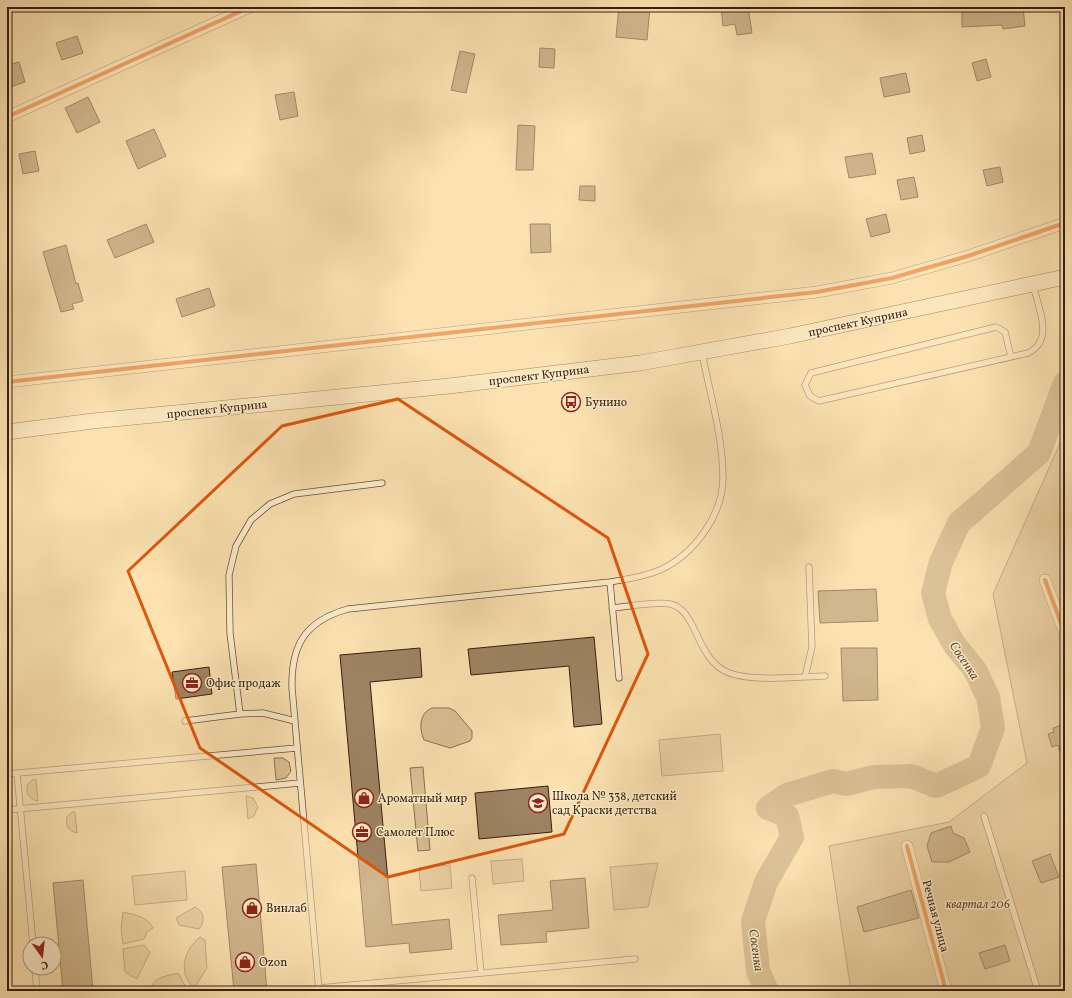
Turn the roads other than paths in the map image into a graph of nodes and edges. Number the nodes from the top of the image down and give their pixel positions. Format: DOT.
graph roads {
  1 [pos="250,7"];
  2 [pos="7,117"];
  3 [pos="1065,223"];
  4 [pos="1065,277"];
  5 [pos="1033,285"];
  6 [pos="702,353"];
  7 [pos="1011,357"];
  8 [pos="7,382"];
  9 [pos="7,432"];
  10 [pos="382,483"];
  11 [pos="809,567"];
  12 [pos="1045,580"];
  13 [pos="610,582"];
  14 [pos="612,608"];
  15 [pos="1065,634"];
  16 [pos="806,676"];
  17 [pos="825,676"];
  18 [pos="618,678"];
  19 [pos="240,714"];
  20 [pos="185,721"];
  21 [pos="295,721"];
  22 [pos="297,748"];
  23 [pos="17,773"];
  24 [pos="7,774"];
  25 [pos="300,783"];
  26 [pos="20,808"];
  27 [pos="7,810"];
  28 [pos="984,816"];
  29 [pos="907,846"];
  30 [pos="472,878"];
  31 [pos="32,936"];
  32 [pos="634,959"];
  33 [pos="481,973"];
  34 [pos="36,976"];
  35 [pos="319,990"];
  36 [pos="37,991"];
  37 [pos="946,991"];
  38 [pos="1038,991"];
  1 -- 2 [label="street"];
  3 -- 8 [label="street"];
  4 -- 5 [label="main road, проспект Куприна"];
  5 -- 6 [label="main road, проспект Куприна"];
  5 -- 7 [label="lane"];
  6 -- 9 [label="main road, проспект Куприна"];
  6 -- 13 [label="lane"];
  7 -- 7 [label="lane"];
  10 -- 19 [label="lane"];
  11 -- 16 [label="lane"];
  12 -- 15 [label="street"];
  13 -- 14 [label="lane"];
  13 -- 21 [label="lane"];
  14 -- 16 [label="lane"];
  14 -- 18 [label="lane"];
  16 -- 17 [label="lane"];
  19 -- 20 [label="lane"];
  19 -- 21 [label="lane"];
  21 -- 22 [label="lane"];
  22 -- 23 [label="lane"];
  22 -- 25 [label="lane"];
  23 -- 24 [label="lane"];
  23 -- 26 [label="lane"];
  25 -- 26 [label="lane"];
  25 -- 35 [label="lane"];
  26 -- 27 [label="lane"];
  26 -- 31 [label="lane"];
  28 -- 38 [label="lane"];
  29 -- 37 [label="street, Речная улица"];
  30 -- 33 [label="lane"];
  32 -- 33 [label="lane"];
  33 -- 35 [label="lane"];
  34 -- 36 [label="lane"];
}
